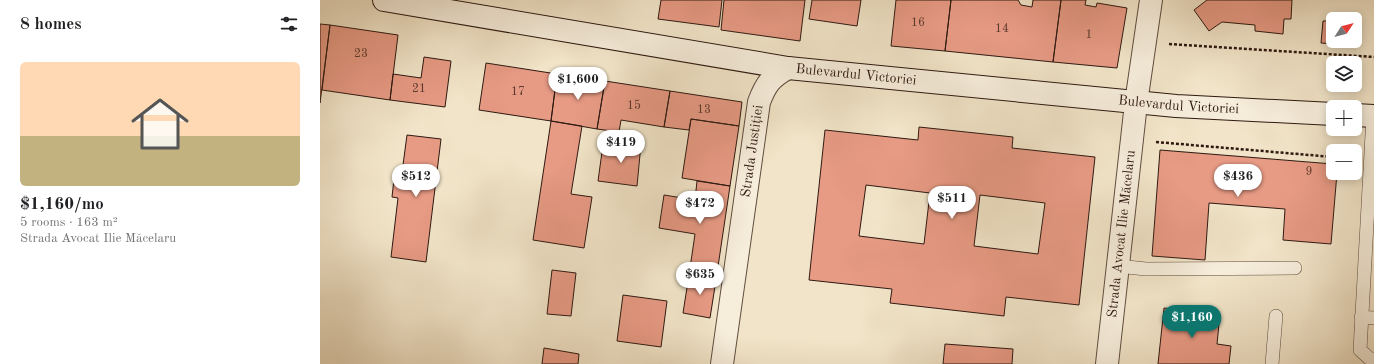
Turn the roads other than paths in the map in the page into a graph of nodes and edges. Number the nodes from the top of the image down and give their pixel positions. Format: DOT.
graph roads {
  1 [pos="384,0"];
  2 [pos="1151,0"];
  3 [pos="788,68"];
  4 [pos="1136,103"];
  5 [pos="1326,114"];
  6 [pos="1367,116"];
  7 [pos="1118,266"];
  8 [pos="1295,268"];
  9 [pos="1369,272"];
  10 [pos="1276,316"];
  11 [pos="1368,317"];
  12 [pos="1372,361"];
  13 [pos="722,364"];
  14 [pos="1107,364"];
  15 [pos="1272,364"];
  1 -- 3 [label="main road, Bulevardul Victoriei"];
  2 -- 4 [label="main road, Strada Avocat Ilie Măcelaru"];
  3 -- 4 [label="main road, Bulevardul Victoriei"];
  3 -- 13 [label="main road, Strada Justiției"];
  4 -- 5 [label="main road, Bulevardul Victoriei"];
  4 -- 7 [label="main road, Strada Avocat Ilie Măcelaru"];
  6 -- 9 [label="lane"];
  7 -- 8 [label="lane"];
  7 -- 14 [label="main road, Strada Avocat Ilie Măcelaru"];
  9 -- 11 [label="lane"];
  10 -- 15 [label="lane"];
  11 -- 12 [label="lane"];
}
